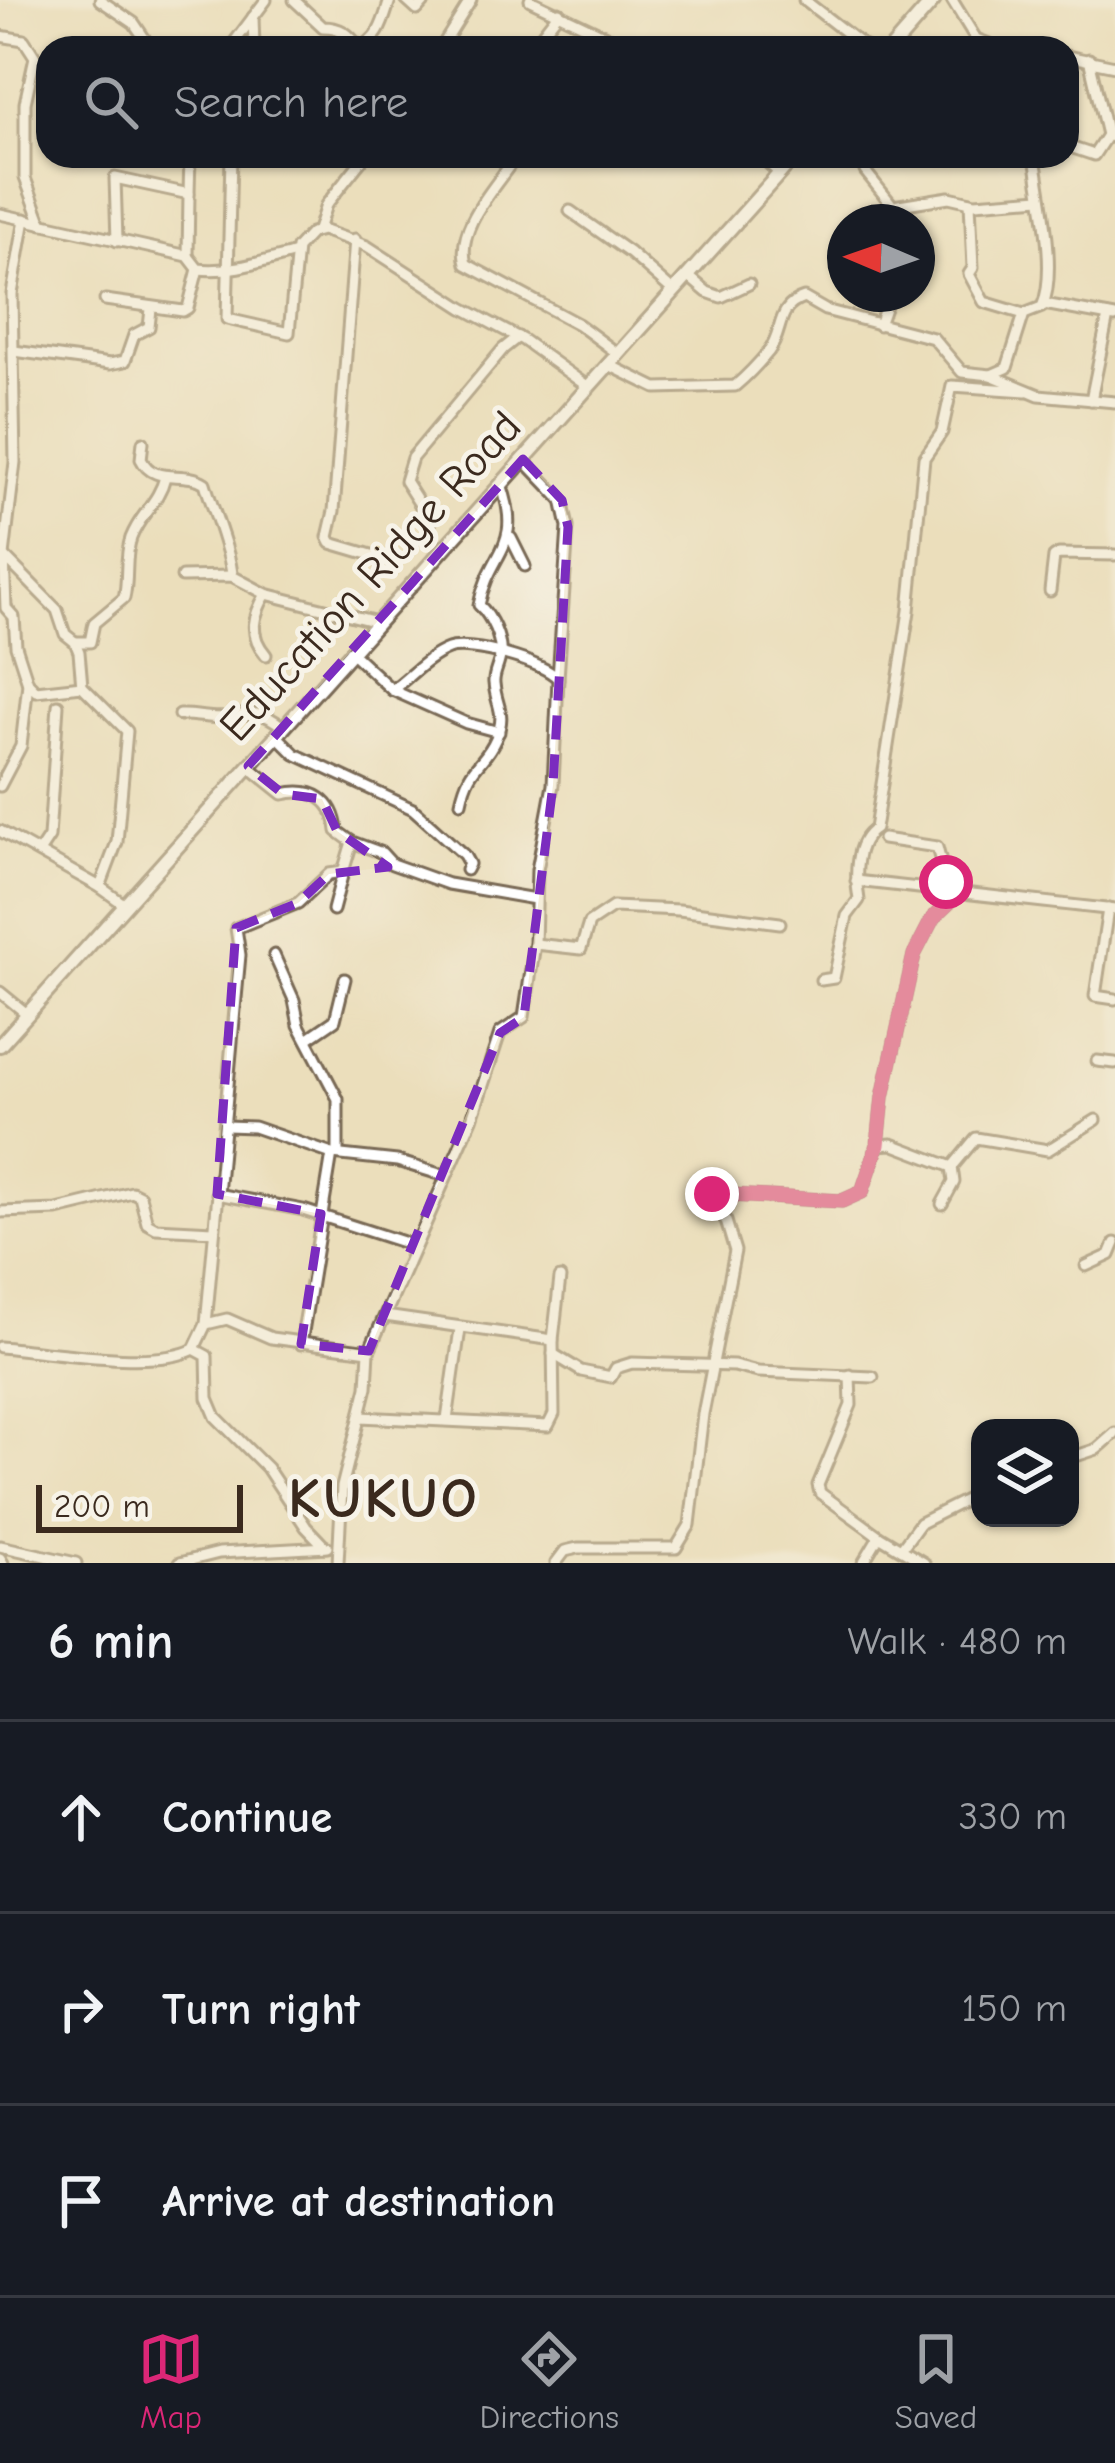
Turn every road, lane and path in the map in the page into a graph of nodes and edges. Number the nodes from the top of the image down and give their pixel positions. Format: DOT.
graph roads {
  1 [pos="100,0"];
  2 [pos="266,0"];
  3 [pos="294,0"];
  4 [pos="390,0"];
  5 [pos="406,0"];
  6 [pos="426,0"];
  7 [pos="471,0"];
  8 [pos="530,0"];
  9 [pos="804,0"];
  10 [pos="934,0"];
  11 [pos="952,0"];
  12 [pos="246,2"];
  13 [pos="559,12"];
  14 [pos="255,15"];
  15 [pos="0,36"];
  16 [pos="143,36"];
  17 [pos="239,36"];
  18 [pos="254,36"];
  19 [pos="350,36"];
  20 [pos="376,36"];
  21 [pos="448,36"];
  22 [pos="540,36"];
  23 [pos="608,36"];
  24 [pos="850,36"];
  25 [pos="902,36"];
  26 [pos="974,36"];
  27 [pos="1079,57"];
  28 [pos="1089,58"];
  29 [pos="1115,66"];
  30 [pos="1111,136"];
  31 [pos="1079,150"];
  32 [pos="190,168"];
  33 [pos="231,168"];
  34 [pos="356,168"];
  35 [pos="508,168"];
  36 [pos="773,168"];
  37 [pos="784,168"];
  38 [pos="865,168"];
  39 [pos="1037,168"];
  40 [pos="779,173"];
  41 [pos="189,194"];
  42 [pos="1042,199"];
  43 [pos="970,202"];
  44 [pos="891,204"];
  45 [pos="905,204"];
  46 [pos="570,211"];
  47 [pos="0,214"];
  48 [pos="25,219"];
  49 [pos="42,224"];
  50 [pos="318,230"];
  51 [pos="356,239"];
  52 [pos="117,241"];
  53 [pos="296,253"];
  54 [pos="188,256"];
  55 [pos="197,269"];
  56 [pos="230,271"];
  57 [pos="688,274"];
  58 [pos="749,284"];
  59 [pos="673,291"];
  60 [pos="105,300"];
  61 [pos="1044,304"];
  62 [pos="151,309"];
  63 [pos="884,312"];
  64 [pos="1024,314"];
  65 [pos="1111,317"];
  66 [pos="879,325"];
  67 [pos="518,338"];
  68 [pos="14,351"];
  69 [pos="617,352"];
  70 [pos="607,364"];
  71 [pos="991,375"];
  72 [pos="587,386"];
  73 [pos="1026,391"];
  74 [pos="1091,400"];
  75 [pos="1115,402"];
  76 [pos="143,442"];
  77 [pos="523,459"];
  78 [pos="165,477"];
  79 [pos="501,484"];
  80 [pos="431,522"];
  81 [pos="511,538"];
  82 [pos="1115,555"];
  83 [pos="4,556"];
  84 [pos="392,561"];
  85 [pos="525,566"];
  86 [pos="232,576"];
  87 [pos="182,578"];
  88 [pos="1050,591"];
  89 [pos="266,594"];
  90 [pos="377,622"];
  91 [pos="75,642"];
  92 [pos="350,651"];
  93 [pos="266,655"];
  94 [pos="501,655"];
  95 [pos="558,680"];
  96 [pos="28,683"];
  97 [pos="82,686"];
  98 [pos="392,690"];
  99 [pos="58,705"];
  100 [pos="179,715"];
  101 [pos="280,731"];
  102 [pos="499,732"];
  103 [pos="248,766"];
  104 [pos="0,786"];
  105 [pos="461,802"];
  106 [pos="0,831"];
  107 [pos="883,838"];
  108 [pos="352,842"];
  109 [pos="39,852"];
  110 [pos="466,871"];
  111 [pos="343,872"];
  112 [pos="856,881"];
  113 [pos="100,886"];
  114 [pos="959,893"];
  115 [pos="535,898"];
  116 [pos="125,905"];
  117 [pos="333,910"];
  118 [pos="1112,910"];
  119 [pos="780,923"];
  120 [pos="535,944"];
  121 [pos="274,955"];
  122 [pos="345,979"];
  123 [pos="821,980"];
  124 [pos="0,992"];
  125 [pos="1115,999"];
  126 [pos="27,1014"];
  127 [pos="307,1039"];
  128 [pos="0,1046"];
  129 [pos="1097,1060"];
  130 [pos="1115,1063"];
  131 [pos="1096,1120"];
  132 [pos="226,1126"];
  133 [pos="879,1129"];
  134 [pos="892,1144"];
  135 [pos="878,1145"];
  136 [pos="335,1154"];
  137 [pos="952,1167"];
  138 [pos="446,1176"];
  139 [pos="700,1180"];
  140 [pos="217,1194"];
  141 [pos="712,1194"];
  142 [pos="942,1204"];
  143 [pos="0,1212"];
  144 [pos="320,1216"];
  145 [pos="213,1231"];
  146 [pos="1115,1244"];
  147 [pos="416,1246"];
  148 [pos="1086,1266"];
  149 [pos="560,1278"];
  150 [pos="385,1316"];
  151 [pos="206,1324"];
  152 [pos="460,1329"];
  153 [pos="553,1340"];
  154 [pos="301,1344"];
  155 [pos="0,1347"];
  156 [pos="194,1349"];
  157 [pos="369,1351"];
  158 [pos="553,1354"];
  159 [pos="715,1367"];
  160 [pos="850,1376"];
  161 [pos="873,1377"];
  162 [pos="360,1417"];
  163 [pos="447,1420"];
  164 [pos="1115,1433"];
  165 [pos="1079,1455"];
  166 [pos="971,1498"];
  167 [pos="879,1537"];
  168 [pos="0,1546"];
  169 [pos="330,1547"];
  170 [pos="635,1547"];
  171 [pos="901,1550"];
  172 [pos="76,1563"];
  173 [pos="179,1563"];
  174 [pos="338,1563"];
  175 [pos="556,1563"];
  176 [pos="635,1563"];
  177 [pos="863,1563"];
  178 [pos="924,1563"];
  1 -- 16 [label="street"];
  2 -- 14 [label="street"];
  3 -- 19 [label="street"];
  4 -- 20 [label="street"];
  5 -- 6 [label="street"];
  7 -- 21 [label="street"];
  8 -- 13 [label="street"];
  9 -- 24 [label="street"];
  10 -- 25 [label="main road"];
  11 -- 26 [label="street"];
  12 -- 14 [label="street"];
  13 -- 22 [label="street"];
  13 -- 23 [label="street"];
  14 -- 17 [label="street"];
  14 -- 18 [label="street"];
  15 -- 49 [label="street"];
  27 -- 28 [label="street"];
  28 -- 29 [label="street"];
  28 -- 30 [label="street"];
  30 -- 31 [label="street"];
  32 -- 41 [label="street"];
  33 -- 56 [label="street"];
  34 -- 50 [label="street"];
  35 -- 69 [label="street"];
  36 -- 40 [label="street"];
  37 -- 40 [label="main road, Education Ridge Road"];
  38 -- 44 [label="street"];
  39 -- 42 [label="street"];
  40 -- 57 [label="main road, Education Ridge Road"];
  41 -- 52 [label="street"];
  41 -- 54 [label="street"];
  42 -- 43 [label="street"];
  42 -- 61 [label="street"];
  43 -- 45 [label="street"];
  43 -- 64 [label="street"];
  46 -- 59 [label="street"];
  47 -- 48 [label="street"];
  48 -- 49 [label="street"];
  48 -- 68 [label="street"];
  49 -- 52 [label="street"];
  50 -- 51 [label="street"];
  50 -- 53 [label="street"];
  51 -- 67 [label="street"];
  51 -- 84 [label="street"];
  52 -- 54 [label="street"];
  53 -- 56 [label="street"];
  53 -- 56 [label="street"];
  54 -- 55 [label="street"];
  55 -- 56 [label="street"];
  55 -- 62 [label="street"];
  57 -- 58 [label="street"];
  57 -- 59 [label="main road, Education Ridge Road"];
  59 -- 69 [label="main road, Education Ridge Road"];
  60 -- 62 [label="street"];
  61 -- 64 [label="street"];
  61 -- 65 [label="street"];
  62 -- 68 [label="street"];
  63 -- 66 [label="street"];
  64 -- 71 [label="street"];
  65 -- 74 [label="street"];
  66 -- 70 [label="street"];
  66 -- 71 [label="street"];
  67 -- 72 [label="street"];
  67 -- 80 [label="street"];
  68 -- 83 [label="street"];
  69 -- 70 [label="main road, Education Ridge Road"];
  70 -- 72 [label="main road, Education Ridge Road"];
  71 -- 73 [label="street"];
  72 -- 77 [label="main road, Education Ridge Road"];
  73 -- 74 [label="street"];
  73 -- 112 [label="street"];
  74 -- 75 [label="street"];
  76 -- 78 [label="street"];
  77 -- 79 [label="main road, Education Ridge Road"];
  77 -- 95 [label="street"];
  78 -- 86 [label="street"];
  78 -- 91 [label="street"];
  79 -- 81 [label="street"];
  79 -- 90 [label="main road, Education Ridge Road"];
  81 -- 85 [label="street"];
  81 -- 94 [label="street"];
  82 -- 88 [label="street"];
  83 -- 91 [label="street"];
  83 -- 96 [label="street"];
  86 -- 87 [label="street"];
  86 -- 89 [label="street"];
  89 -- 90 [label="street"];
  89 -- 93 [label="street"];
  90 -- 92 [label="main road, Education Ridge Road"];
  91 -- 97 [label="street"];
  92 -- 98 [label="street"];
  92 -- 101 [label="main road, Education Ridge Road"];
  94 -- 95 [label="street"];
  94 -- 98 [label="street"];
  94 -- 102 [label="street"];
  95 -- 115 [label="street"];
  96 -- 97 [label="street"];
  96 -- 104 [label="street"];
  97 -- 113 [label="street"];
  98 -- 102 [label="street"];
  99 -- 109 [label="street"];
  100 -- 101 [label="street"];
  101 -- 103 [label="main road, Education Ridge Road"];
  101 -- 110 [label="street"];
  102 -- 105 [label="street"];
  103 -- 108 [label="street"];
  103 -- 116 [label="main road, Education Ridge Road"];
  106 -- 109 [label="street"];
  107 -- 114 [label="street"];
  108 -- 111 [label="street"];
  108 -- 115 [label="street"];
  109 -- 113 [label="street"];
  111 -- 117 [label="street"];
  111 -- 132 [label="street"];
  112 -- 114 [label="street"];
  112 -- 123 [label="street"];
  113 -- 116 [label="street"];
  114 -- 118 [label="street"];
  114 -- 133 [label="street"];
  115 -- 120 [label="street"];
  116 -- 126 [label="main road, Education Ridge Road"];
  118 -- 125 [label="street"];
  119 -- 120 [label="street"];
  120 -- 138 [label="street"];
  121 -- 127 [label="street"];
  122 -- 127 [label="street"];
  124 -- 126 [label="street"];
  126 -- 128 [label="main road, Education Ridge Road"];
  127 -- 136 [label="street"];
  129 -- 130 [label="street"];
  131 -- 137 [label="street"];
  132 -- 136 [label="street"];
  132 -- 140 [label="street"];
  133 -- 134 [label="street"];
  133 -- 135 [label="street"];
  134 -- 135 [label="street"];
  134 -- 137 [label="street"];
  135 -- 141 [label="street"];
  136 -- 138 [label="street"];
  136 -- 144 [label="street"];
  137 -- 142 [label="street"];
  138 -- 147 [label="street"];
  139 -- 141 [label="street"];
  140 -- 144 [label="street"];
  140 -- 145 [label="street"];
  141 -- 159 [label="street"];
  143 -- 145 [label="street"];
  144 -- 147 [label="street"];
  144 -- 154 [label="street"];
  145 -- 151 [label="street"];
  146 -- 148 [label="street"];
  147 -- 150 [label="street"];
  149 -- 153 [label="street"];
  150 -- 152 [label="street"];
  150 -- 157 [label="street"];
  151 -- 154 [label="street"];
  151 -- 156 [label="street"];
  152 -- 153 [label="street"];
  152 -- 163 [label="street"];
  153 -- 158 [label="street"];
  154 -- 157 [label="street"];
  155 -- 156 [label="street"];
  156 -- 169 [label="street"];
  157 -- 162 [label="street"];
  158 -- 159 [label="street"];
  158 -- 163 [label="street"];
  159 -- 160 [label="street"];
  159 -- 170 [label="street"];
  160 -- 161 [label="street"];
  160 -- 167 [label="street"];
  162 -- 163 [label="street"];
  162 -- 169 [label="street"];
  164 -- 165 [label="street"];
  166 -- 171 [label="street"];
  167 -- 171 [label="street"];
  167 -- 177 [label="street"];
  168 -- 172 [label="street"];
  169 -- 173 [label="street"];
  169 -- 174 [label="street"];
  170 -- 175 [label="street"];
  170 -- 176 [label="street"];
  171 -- 178 [label="street"];
}
